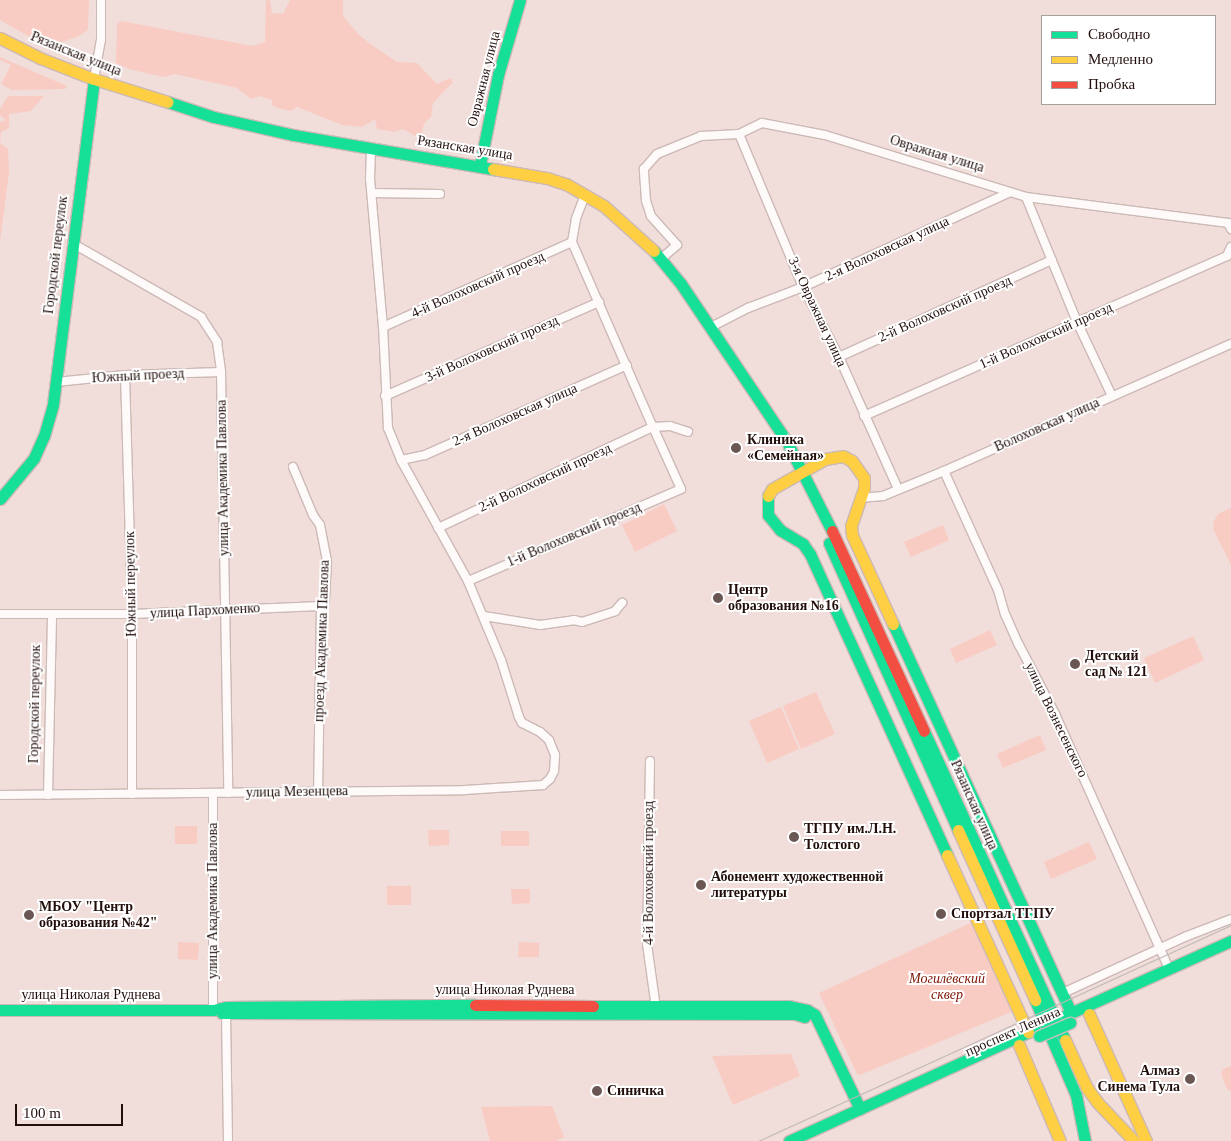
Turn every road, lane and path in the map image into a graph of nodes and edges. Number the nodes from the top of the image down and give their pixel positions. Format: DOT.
graph roads {
  1 [pos="101,0"];
  2 [pos="520,0"];
  3 [pos="0,38"];
  4 [pos="94,79"];
  5 [pos="739,134"];
  6 [pos="371,149"];
  7 [pos="480,165"];
  8 [pos="372,193"];
  9 [pos="1008,193"];
  10 [pos="440,194"];
  11 [pos="585,195"];
  12 [pos="1026,197"];
  13 [pos="1231,229"];
  14 [pos="572,242"];
  15 [pos="72,243"];
  16 [pos="1231,247"];
  17 [pos="662,258"];
  18 [pos="1052,260"];
  19 [pos="803,287"];
  20 [pos="598,302"];
  21 [pos="1077,322"];
  22 [pos="383,327"];
  23 [pos="711,327"];
  24 [pos="1231,344"];
  25 [pos="839,357"];
  26 [pos="627,365"];
  27 [pos="221,372"];
  28 [pos="125,375"];
  29 [pos="56,382"];
  30 [pos="385,396"];
  31 [pos="1112,396"];
  32 [pos="864,416"];
  33 [pos="653,428"];
  34 [pos="688,432"];
  35 [pos="401,460"];
  36 [pos="293,467"];
  37 [pos="802,470"];
  38 [pos="944,471"];
  39 [pos="898,489"];
  40 [pos="0,498"];
  41 [pos="860,498"];
  42 [pos="438,528"];
  43 [pos="852,535"];
  44 [pos="850,568"];
  45 [pos="468,580"];
  46 [pos="622,603"];
  47 [pos="320,606"];
  48 [pos="226,609"];
  49 [pos="0,614"];
  50 [pos="132,614"];
  51 [pos="52,615"];
  52 [pos="484,616"];
  53 [pos="650,761"];
  54 [pos="318,792"];
  55 [pos="213,793"];
  56 [pos="228,793"];
  57 [pos="132,794"];
  58 [pos="0,795"];
  59 [pos="48,795"];
  60 [pos="1231,919"];
  61 [pos="1231,941"];
  62 [pos="1160,949"];
  63 [pos="1231,950"];
  64 [pos="1169,968"];
  65 [pos="1062,993"];
  66 [pos="0,1010"];
  67 [pos="213,1010"];
  68 [pos="656,1010"];
  69 [pos="226,1014"];
  70 [pos="1089,1014"];
  71 [pos="1069,1017"];
  72 [pos="1034,1033"];
  73 [pos="1019,1046"];
  74 [pos="862,1112"];
  75 [pos="228,1141"];
  76 [pos="789,1141"];
  77 [pos="808,1141"];
  78 [pos="1060,1141"];
  79 [pos="1085,1141"];
  80 [pos="1134,1141"];
  81 [pos="1146,1141"];
  1 -- 4 [label="street, Городской переулок"];
  2 -- 7 [label="main road, Овражная улица"];
  3 -- 4 [label="main road, Рязанская улица"];
  4 -- 6 [label="main road, Рязанская улица"];
  4 -- 15 [label="main road, Городской переулок"];
  5 -- 9 [label="street, Овражная улица"];
  5 -- 17 [label="street, Овражная улица"];
  5 -- 19 [label="street, 3-я Овражная улица"];
  6 -- 7 [label="main road, Рязанская улица"];
  6 -- 8 [label="street"];
  7 -- 11 [label="main road, Рязанская улица"];
  8 -- 10 [label="street"];
  8 -- 22 [label="street"];
  9 -- 12 [label="street, Овражная улица"];
  9 -- 19 [label="street, 2-я Волоховская улица"];
  11 -- 14 [label="street"];
  11 -- 17 [label="main road, Рязанская улица"];
  12 -- 13 [label="street, Овражная улица"];
  12 -- 18 [label="street"];
  14 -- 20 [label="street"];
  14 -- 22 [label="street, 4-й Волоховский проезд"];
  15 -- 27 [label="street, улица Академика Павлова"];
  15 -- 29 [label="main road, Городской переулок"];
  16 -- 21 [label="street, 1-й Волоховский проезд"];
  17 -- 23 [label="main road, Рязанская улица"];
  18 -- 21 [label="street"];
  18 -- 25 [label="street, 2-й Волоховский проезд"];
  19 -- 23 [label="street, 2-я Волоховская улица"];
  19 -- 25 [label="street, 3-я Овражная улица"];
  20 -- 26 [label="street"];
  20 -- 30 [label="street, 3-й Волоховский проезд"];
  21 -- 31 [label="street"];
  21 -- 32 [label="street, 1-й Волоховский проезд"];
  22 -- 30 [label="street"];
  23 -- 37 [label="main road, Рязанская улица"];
  24 -- 31 [label="street, Волоховская улица"];
  25 -- 32 [label="street, 3-я Овражная улица"];
  26 -- 33 [label="street"];
  26 -- 35 [label="street, 2-я Волоховская улица"];
  27 -- 28 [label="street, Южный проезд"];
  27 -- 48 [label="street, улица Академика Павлова"];
  28 -- 29 [label="street, Южный проезд"];
  28 -- 50 [label="street, Южный переулок"];
  29 -- 40 [label="main road, Городской переулок"];
  30 -- 35 [label="street"];
  31 -- 38 [label="street, Волоховская улица"];
  32 -- 39 [label="street, 3-я Овражная улица"];
  33 -- 34 [label="street"];
  33 -- 42 [label="street, 2-й Волоховский проезд"];
  33 -- 45 [label="street, 1-й Волоховский проезд"];
  35 -- 42 [label="street"];
  36 -- 47 [label="street, проезд Академика Павлова"];
  37 -- 41 [label="main road"];
  37 -- 44 [label="main road, Рязанская улица"];
  37 -- 72 [label="main road"];
  37 -- 79 [label="main road, Рязанская улица"];
  38 -- 39 [label="street, Волоховская улица"];
  38 -- 62 [label="street, улица Вознесенского"];
  39 -- 41 [label="street, Волоховская улица"];
  41 -- 43 [label="main road"];
  42 -- 45 [label="street"];
  43 -- 44 [label="main road"];
  43 -- 65 [label="main road"];
  44 -- 80 [label="main road, Рязанская улица"];
  45 -- 52 [label="street"];
  46 -- 52 [label="street"];
  47 -- 48 [label="street, улица Пархоменко"];
  47 -- 54 [label="street, проезд Академика Павлова"];
  48 -- 50 [label="street, улица Пархоменко"];
  48 -- 56 [label="street, улица Академика Павлова"];
  49 -- 51 [label="street, улица Пархоменко"];
  50 -- 51 [label="street, улица Пархоменко"];
  50 -- 57 [label="street, Южный переулок"];
  51 -- 59 [label="street, Городской переулок"];
  52 -- 54 [label="street, улица Мезенцева"];
  53 -- 68 [label="street, 4-й Волоховский проезд"];
  54 -- 56 [label="street, улица Мезенцева"];
  55 -- 56 [label="street, улица Мезенцева"];
  55 -- 57 [label="street, улица Мезенцева"];
  55 -- 67 [label="street, улица Академика Павлова"];
  57 -- 59 [label="street, улица Мезенцева"];
  58 -- 59 [label="street, улица Мезенцева"];
  60 -- 62 [label="street"];
  61 -- 64 [label="main road, проспект Ленина"];
  62 -- 64 [label="street, улица Вознесенского"];
  62 -- 65 [label="street"];
  63 -- 70 [label="main road, проспект Ленина"];
  64 -- 71 [label="main road, проспект Ленина"];
  65 -- 71 [label="main road"];
  66 -- 67 [label="main road, улица Николая Руднева"];
  67 -- 68 [label="main road, улица Николая Руднева"];
  67 -- 69 [label="main road, улица Николая Руднева"];
  68 -- 69 [label="main road, улица Николая Руднева"];
  68 -- 74 [label="main road, улица Николая Руднева"];
  69 -- 75 [label="street"];
  70 -- 71 [label="main road, проспект Ленина"];
  70 -- 81 [label="main road"];
  71 -- 72 [label="main road, проспект Ленина, bridge"];
  72 -- 73 [label="main road, проспект Ленина"];
  72 -- 74 [label="main road, проспект Ленина"];
  73 -- 74 [label="main road, проспект Ленина"];
  73 -- 78 [label="main road"];
  74 -- 76 [label="main road, проспект Ленина"];
  74 -- 77 [label="main road, проспект Ленина"];
}
